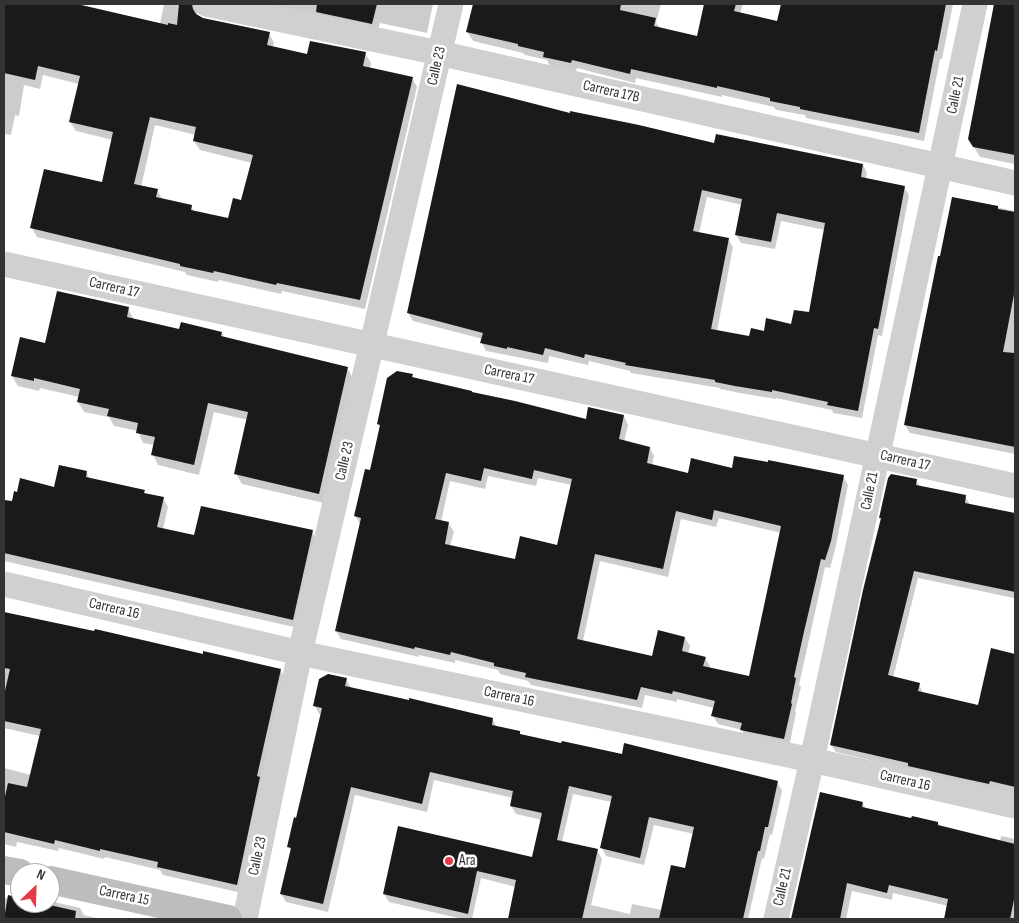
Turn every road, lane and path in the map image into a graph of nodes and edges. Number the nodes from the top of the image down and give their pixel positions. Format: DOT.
graph roads {
  1 [pos="206,4"];
  2 [pos="452,4"];
  3 [pos="975,4"];
  4 [pos="440,53"];
  5 [pos="941,168"];
  6 [pos="1015,183"];
  7 [pos="4,264"];
  8 [pos="372,346"];
  9 [pos="878,455"];
  10 [pos="1015,486"];
  11 [pos="4,584"];
  12 [pos="300,653"];
  13 [pos="812,760"];
  14 [pos="1015,806"];
  15 [pos="60,882"];
  16 [pos="228,919"];
  17 [pos="244,919"];
  18 [pos="776,919"];
  1 -- 4 [label="street, Carrera 17B"];
  2 -- 4 [label="street, Calle 23"];
  3 -- 5 [label="street, Calle 21"];
  4 -- 5 [label="street, Carrera 17B"];
  4 -- 8 [label="street, Calle 23"];
  5 -- 6 [label="street, Carrera 17B"];
  5 -- 9 [label="street, Calle 21"];
  7 -- 8 [label="street, Carrera 17"];
  8 -- 9 [label="street, Carrera 17"];
  8 -- 12 [label="street, Calle 23"];
  9 -- 10 [label="street, Carrera 17"];
  9 -- 13 [label="street, Calle 21"];
  11 -- 12 [label="street, Carrera 16"];
  12 -- 13 [label="street, Carrera 16"];
  12 -- 17 [label="street, Calle 23"];
  13 -- 14 [label="street, Carrera 16"];
  13 -- 18 [label="street, Calle 21"];
  15 -- 16 [label="street, Carrera 15"];
}
